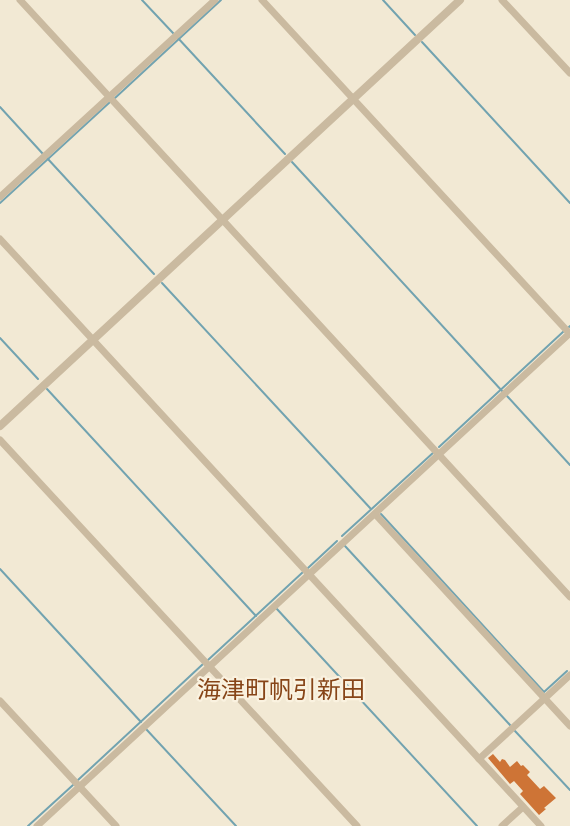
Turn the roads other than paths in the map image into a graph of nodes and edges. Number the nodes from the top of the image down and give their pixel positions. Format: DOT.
graph roads {
  1 [pos="20,0"];
  2 [pos="214,0"];
  3 [pos="262,0"];
  4 [pos="460,0"];
  5 [pos="502,0"];
  6 [pos="570,73"];
  7 [pos="109,97"];
  8 [pos="353,99"];
  9 [pos="0,197"];
  10 [pos="222,220"];
  11 [pos="0,239"];
  12 [pos="570,333"];
  13 [pos="93,340"];
  14 [pos="0,426"];
  15 [pos="0,440"];
  16 [pos="439,454"];
  17 [pos="375,514"];
  18 [pos="309,574"];
  19 [pos="570,597"];
  20 [pos="209,666"];
  21 [pos="570,675"];
  22 [pos="545,698"];
  23 [pos="0,701"];
  24 [pos="570,726"];
  25 [pos="479,759"];
  26 [pos="79,787"];
  27 [pos="523,807"];
  28 [pos="37,826"];
  29 [pos="116,826"];
  30 [pos="357,826"];
  31 [pos="502,826"];
  32 [pos="541,826"];
  1 -- 7 [label="street"];
  2 -- 7 [label="street"];
  3 -- 8 [label="street"];
  4 -- 8 [label="street"];
  5 -- 6 [label="street"];
  7 -- 9 [label="street"];
  7 -- 10 [label="street"];
  8 -- 10 [label="street"];
  8 -- 12 [label="street"];
  10 -- 13 [label="street"];
  10 -- 16 [label="street"];
  11 -- 13 [label="street"];
  12 -- 16 [label="street"];
  13 -- 14 [label="street"];
  13 -- 18 [label="street"];
  15 -- 20 [label="street"];
  16 -- 17 [label="street"];
  16 -- 19 [label="street"];
  17 -- 18 [label="street"];
  17 -- 22 [label="street"];
  18 -- 20 [label="street"];
  18 -- 25 [label="street"];
  20 -- 26 [label="street"];
  20 -- 30 [label="street"];
  21 -- 22 [label="street"];
  22 -- 24 [label="street"];
  22 -- 25 [label="street"];
  23 -- 26 [label="street"];
  25 -- 27 [label="street"];
  26 -- 28 [label="street"];
  26 -- 29 [label="street"];
  27 -- 31 [label="street"];
  27 -- 32 [label="street"];
}
